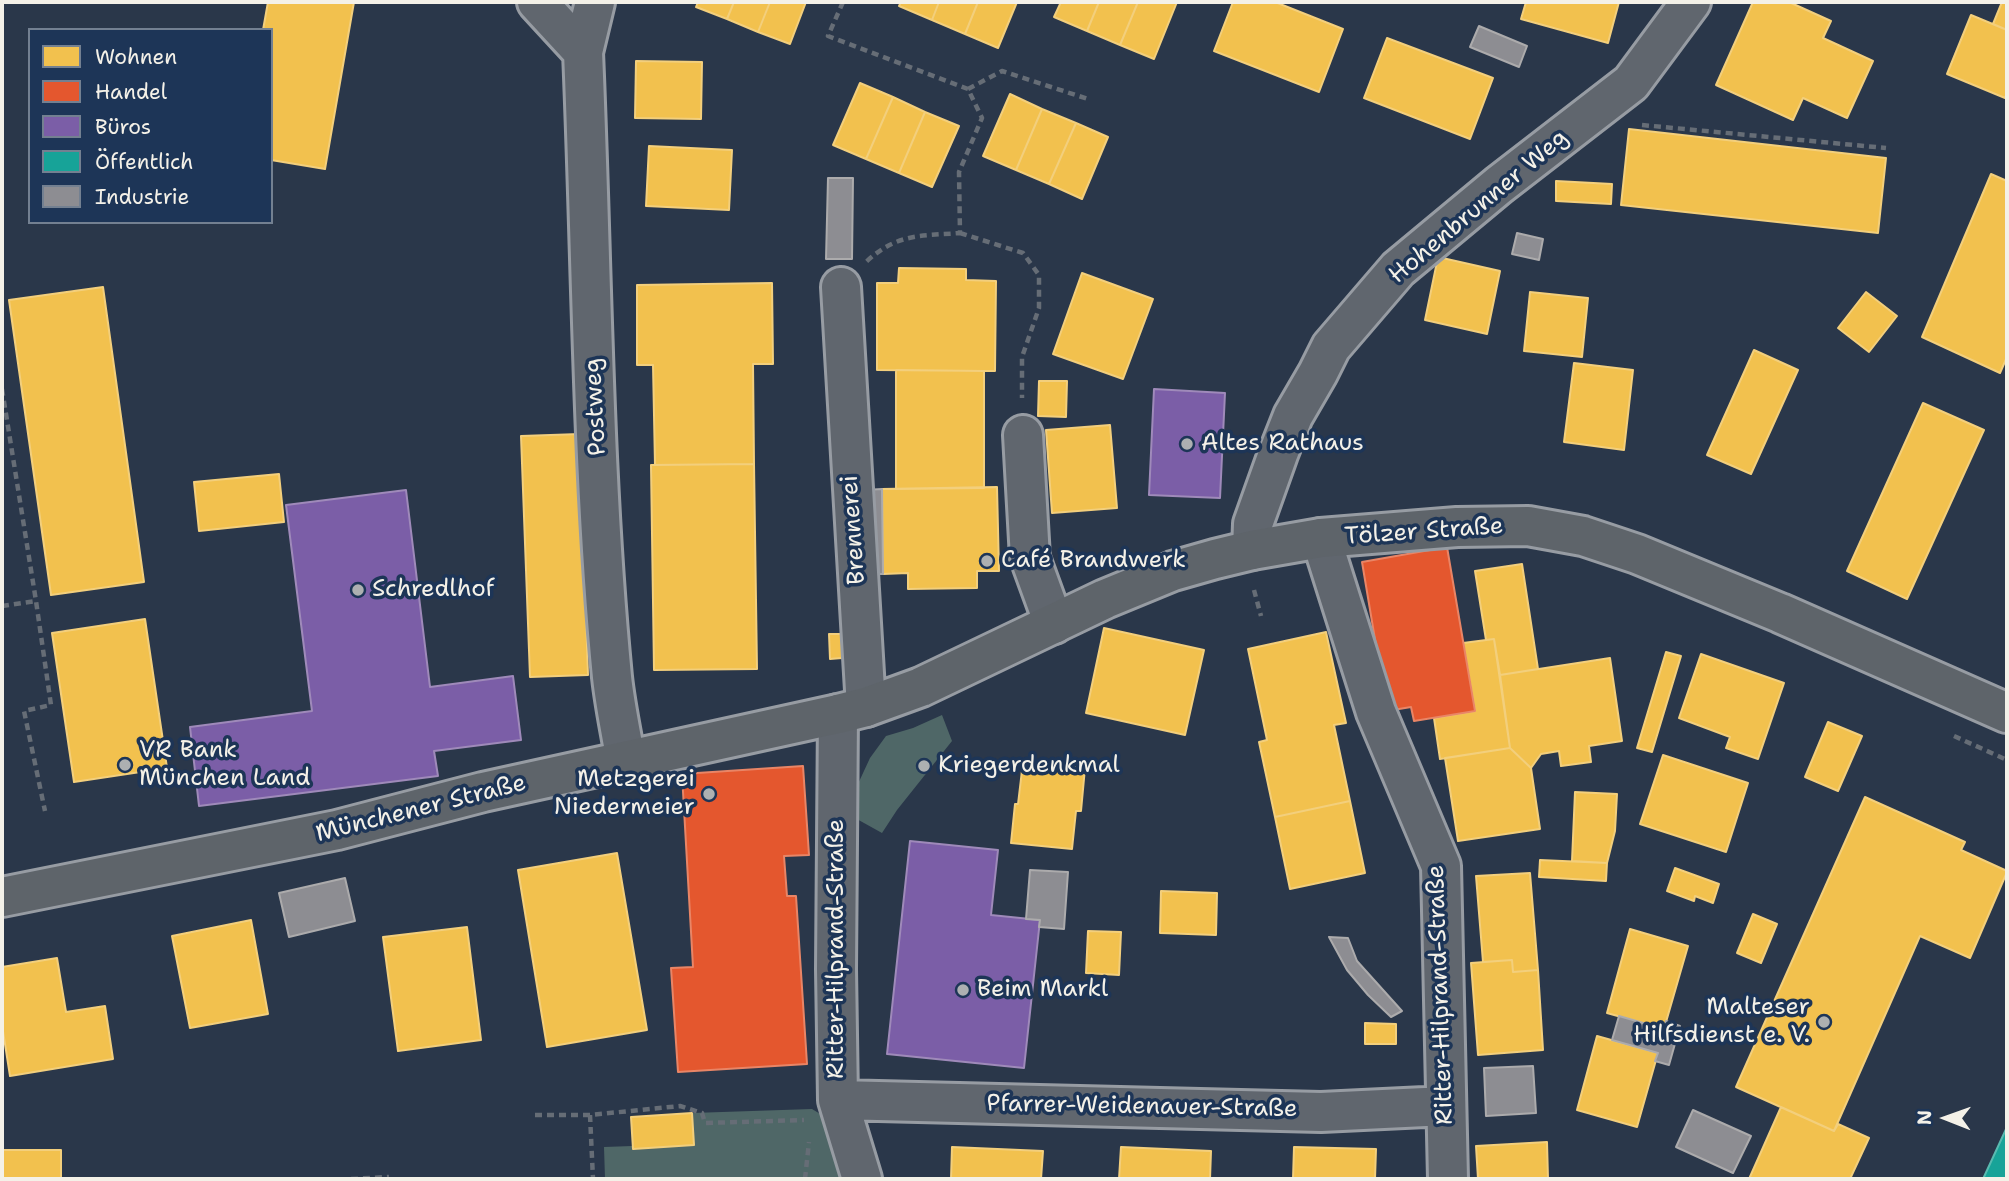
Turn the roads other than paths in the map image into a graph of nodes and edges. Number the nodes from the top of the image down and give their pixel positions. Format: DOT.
graph roads {
  1 [pos="537,2"];
  2 [pos="595,2"];
  3 [pos="1691,2"];
  4 [pos="583,52"];
  5 [pos="841,287"];
  6 [pos="1023,435"];
  7 [pos="1321,538"];
  8 [pos="1252,568"];
  9 [pos="1054,624"];
  10 [pos="852,710"];
  11 [pos="2007,713"];
  12 [pos="626,761"];
  13 [pos="2,897"];
  14 [pos="1446,1106"];
  15 [pos="824,1110"];
  16 [pos="862,1179"];
  17 [pos="1448,1179"];
  1 -- 4 [label="street"];
  2 -- 4 [label="street, Postweg"];
  3 -- 8 [label="street, Hohenbrunner Weg"];
  4 -- 12 [label="street, Postweg"];
  5 -- 10 [label="street, Brennerei"];
  6 -- 9 [label="street"];
  7 -- 8 [label="main road, Tölzer Straße"];
  7 -- 11 [label="main road, Tölzer Straße"];
  7 -- 14 [label="street, Ritter-Hilprand-Straße"];
  8 -- 9 [label="main road, Tölzer Straße"];
  9 -- 10 [label="main road, Tölzer Straße"];
  10 -- 12 [label="main road, Münchener Straße"];
  10 -- 15 [label="street, Ritter-Hilprand-Straße"];
  12 -- 13 [label="main road, Münchener Straße"];
  14 -- 15 [label="street, Pfarrer-Weidenauer-Straße"];
  14 -- 17 [label="street, Ritter-Hilprand-Straße"];
  15 -- 16 [label="street, Ritter-Hilprand-Straße"];
}
